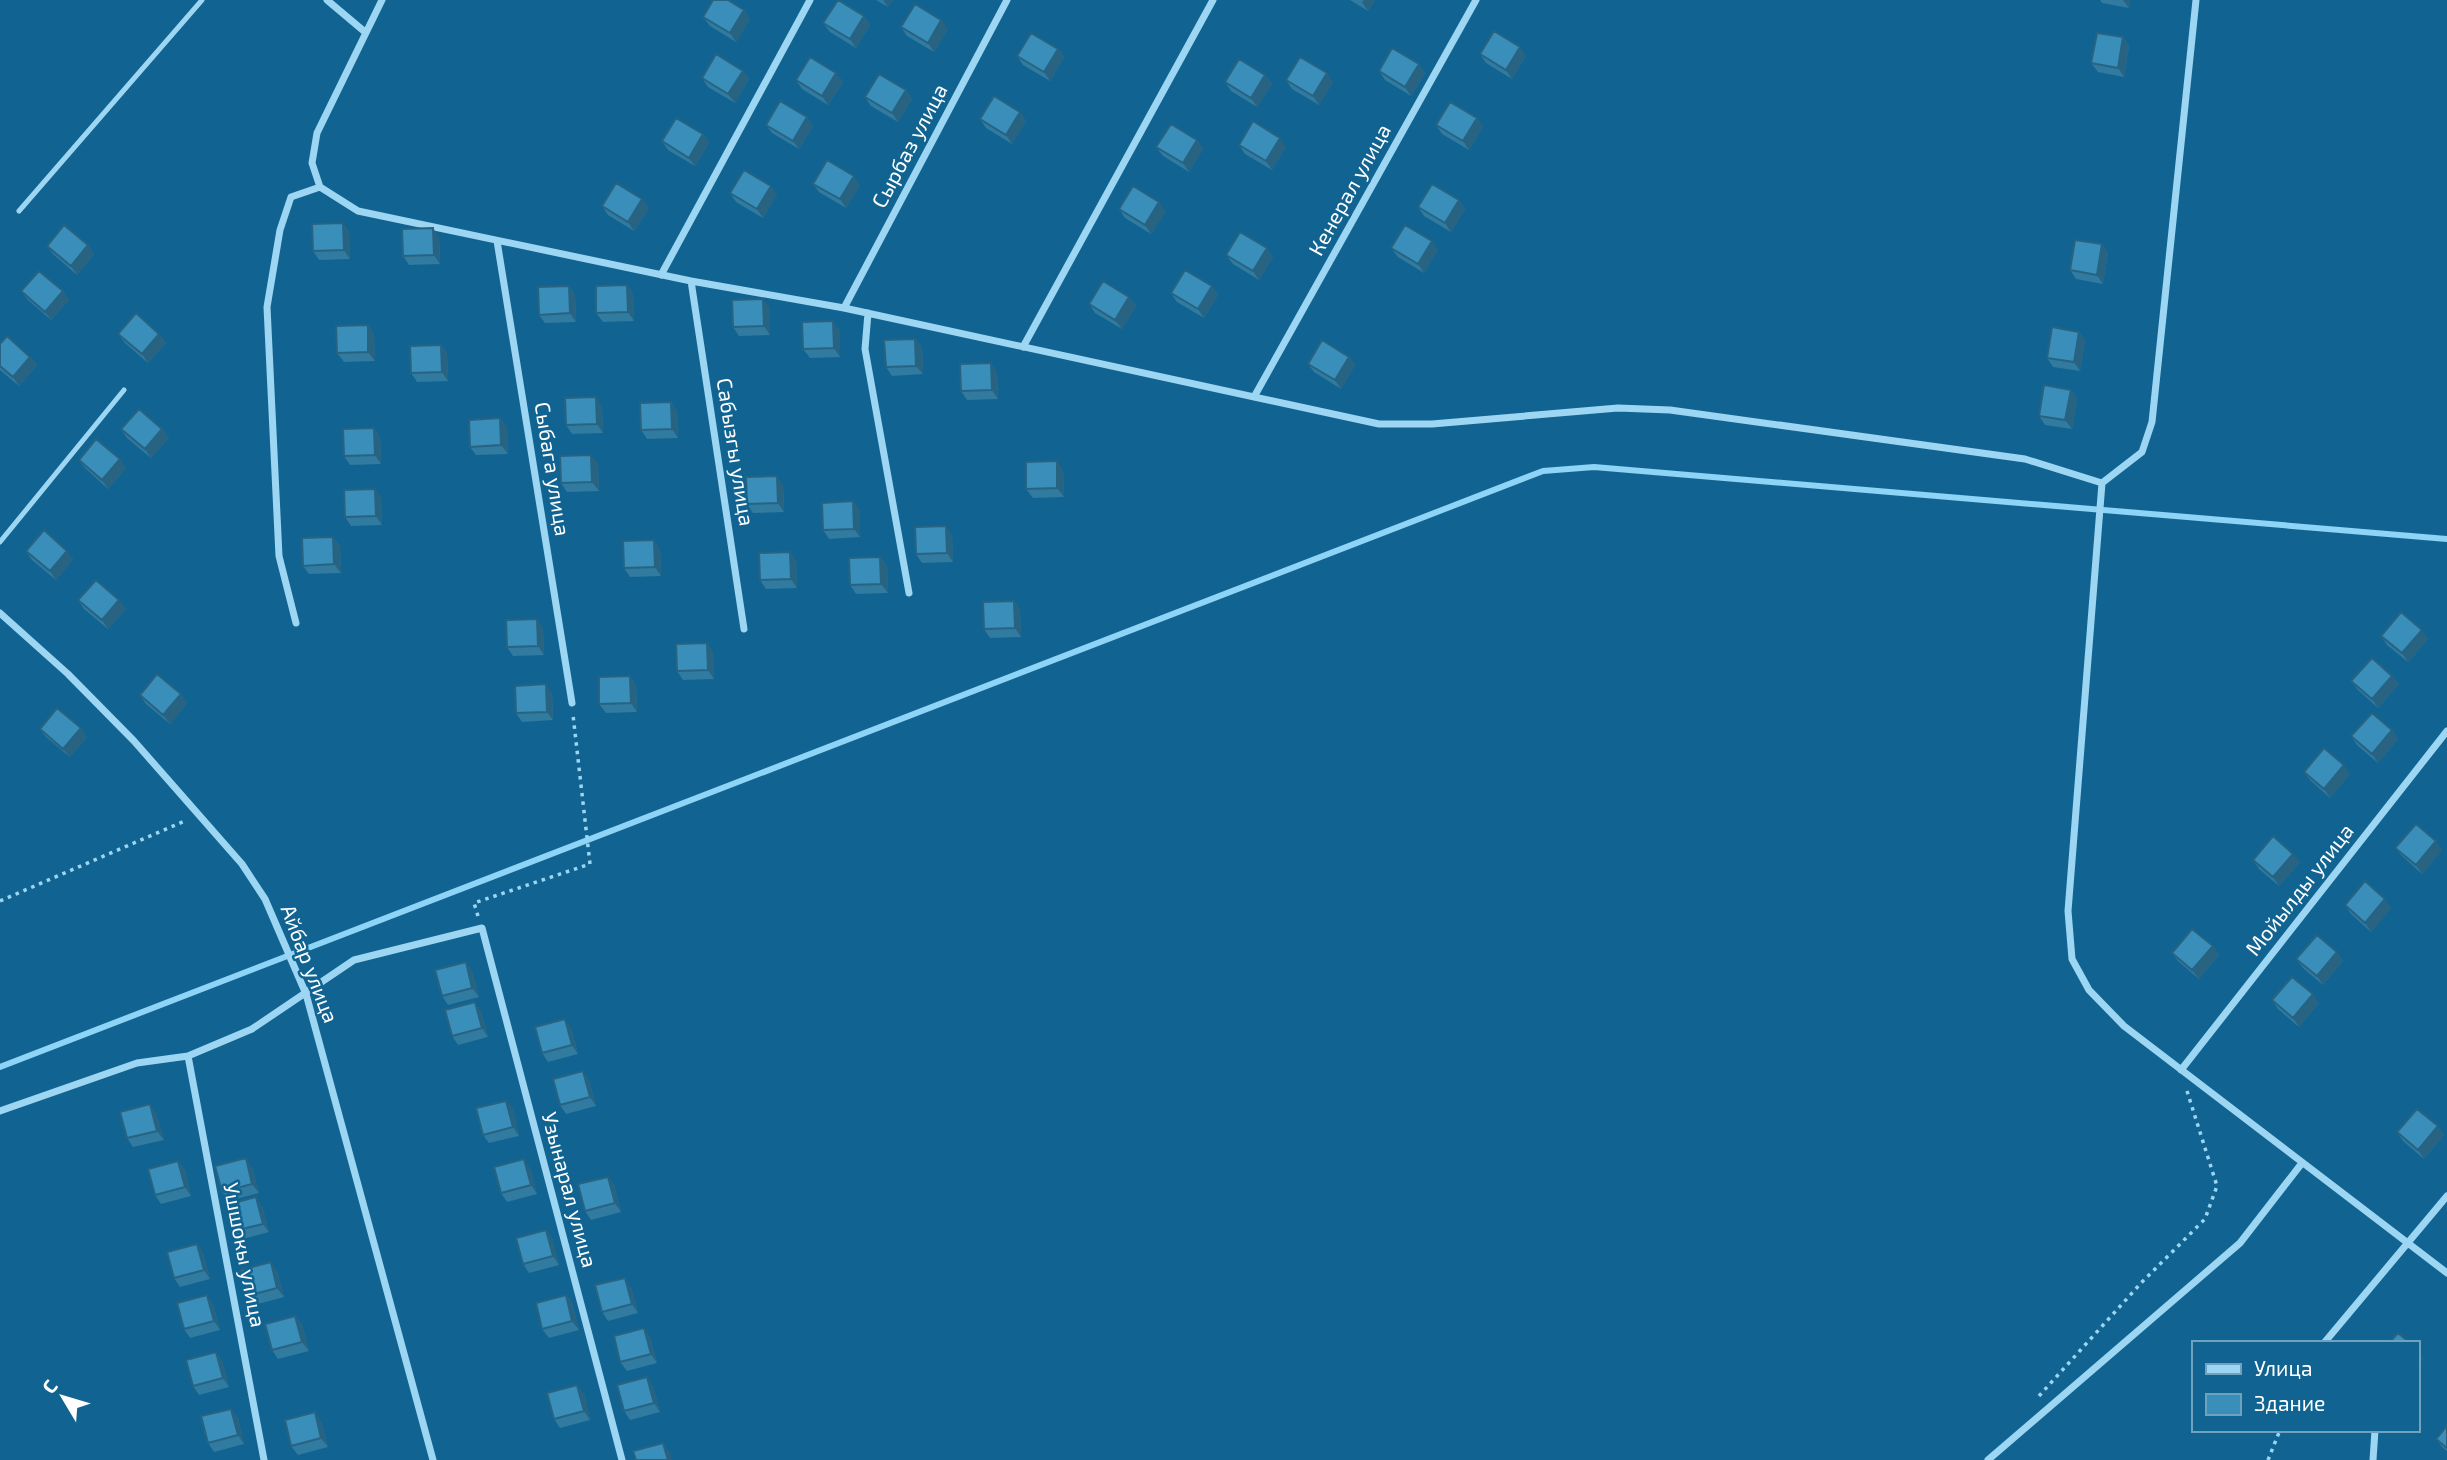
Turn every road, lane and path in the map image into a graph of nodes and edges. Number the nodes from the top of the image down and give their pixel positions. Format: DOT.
graph roads {
  1 [pos="202,0"];
  2 [pos="327,0"];
  3 [pos="382,0"];
  4 [pos="810,0"];
  5 [pos="1007,0"];
  6 [pos="1213,0"];
  7 [pos="1476,0"];
  8 [pos="2196,0"];
  9 [pos="365,32"];
  10 [pos="320,187"];
  11 [pos="19,211"];
  12 [pos="497,241"];
  13 [pos="661,275"];
  14 [pos="691,281"];
  15 [pos="844,308"];
  16 [pos="868,313"];
  17 [pos="1023,346"];
  18 [pos="124,390"];
  19 [pos="1254,397"];
  20 [pos="2102,483"];
  21 [pos="0,542"];
  22 [pos="909,593"];
  23 [pos="0,613"];
  24 [pos="296,623"];
  25 [pos="744,629"];
  26 [pos="572,703"];
  27 [pos="2447,731"];
  28 [pos="199,815"];
  29 [pos="0,901"];
  30 [pos="482,928"];
  31 [pos="306,994"];
  32 [pos="188,1056"];
  33 [pos="2181,1070"];
  34 [pos="0,1111"];
  35 [pos="2302,1163"];
  36 [pos="2447,1196"];
  37 [pos="2408,1244"];
  38 [pos="2447,1273"];
  39 [pos="2326,1341"];
  40 [pos="2035,1401"];
  41 [pos="2279,1432"];
  42 [pos="2375,1432"];
  43 [pos="264,1460"];
  44 [pos="433,1460"];
  45 [pos="622,1460"];
  46 [pos="1988,1460"];
  47 [pos="2268,1460"];
  48 [pos="2373,1460"];
  1 -- 11 [label="lane"];
  2 -- 9 [label="street"];
  3 -- 9 [label="street"];
  4 -- 13 [label="street"];
  5 -- 15 [label="street, Сырбаз улица"];
  6 -- 17 [label="street"];
  7 -- 19 [label="street, Кенерал улица"];
  8 -- 20 [label="street"];
  9 -- 10 [label="street"];
  10 -- 12 [label="street"];
  10 -- 24 [label="street"];
  12 -- 13 [label="street"];
  12 -- 26 [label="street, Сыбага улица"];
  13 -- 14 [label="street"];
  14 -- 15 [label="street"];
  14 -- 25 [label="street, Сабызгы улица"];
  15 -- 16 [label="street"];
  16 -- 17 [label="street"];
  16 -- 22 [label="street"];
  17 -- 19 [label="street"];
  18 -- 21 [label="lane"];
  19 -- 20 [label="street"];
  20 -- 33 [label="street"];
  23 -- 28 [label="street, Айбар улица"];
  26 -- 30 [label="path"];
  27 -- 33 [label="street, Мойылды улица"];
  28 -- 29 [label="path"];
  28 -- 31 [label="street, Айбар улица"];
  30 -- 31 [label="street"];
  30 -- 45 [label="street, Узынарал улица"];
  31 -- 32 [label="street"];
  31 -- 44 [label="street, Айбар улица"];
  32 -- 34 [label="street"];
  32 -- 43 [label="street, Ушшокы улица"];
  33 -- 35 [label="street"];
  33 -- 40 [label="path"];
  35 -- 37 [label="street"];
  35 -- 46 [label="street"];
  36 -- 37 [label="street"];
  37 -- 38 [label="street"];
  37 -- 39 [label="street"];
  41 -- 47 [label="path"];
  42 -- 48 [label="street"];
}
